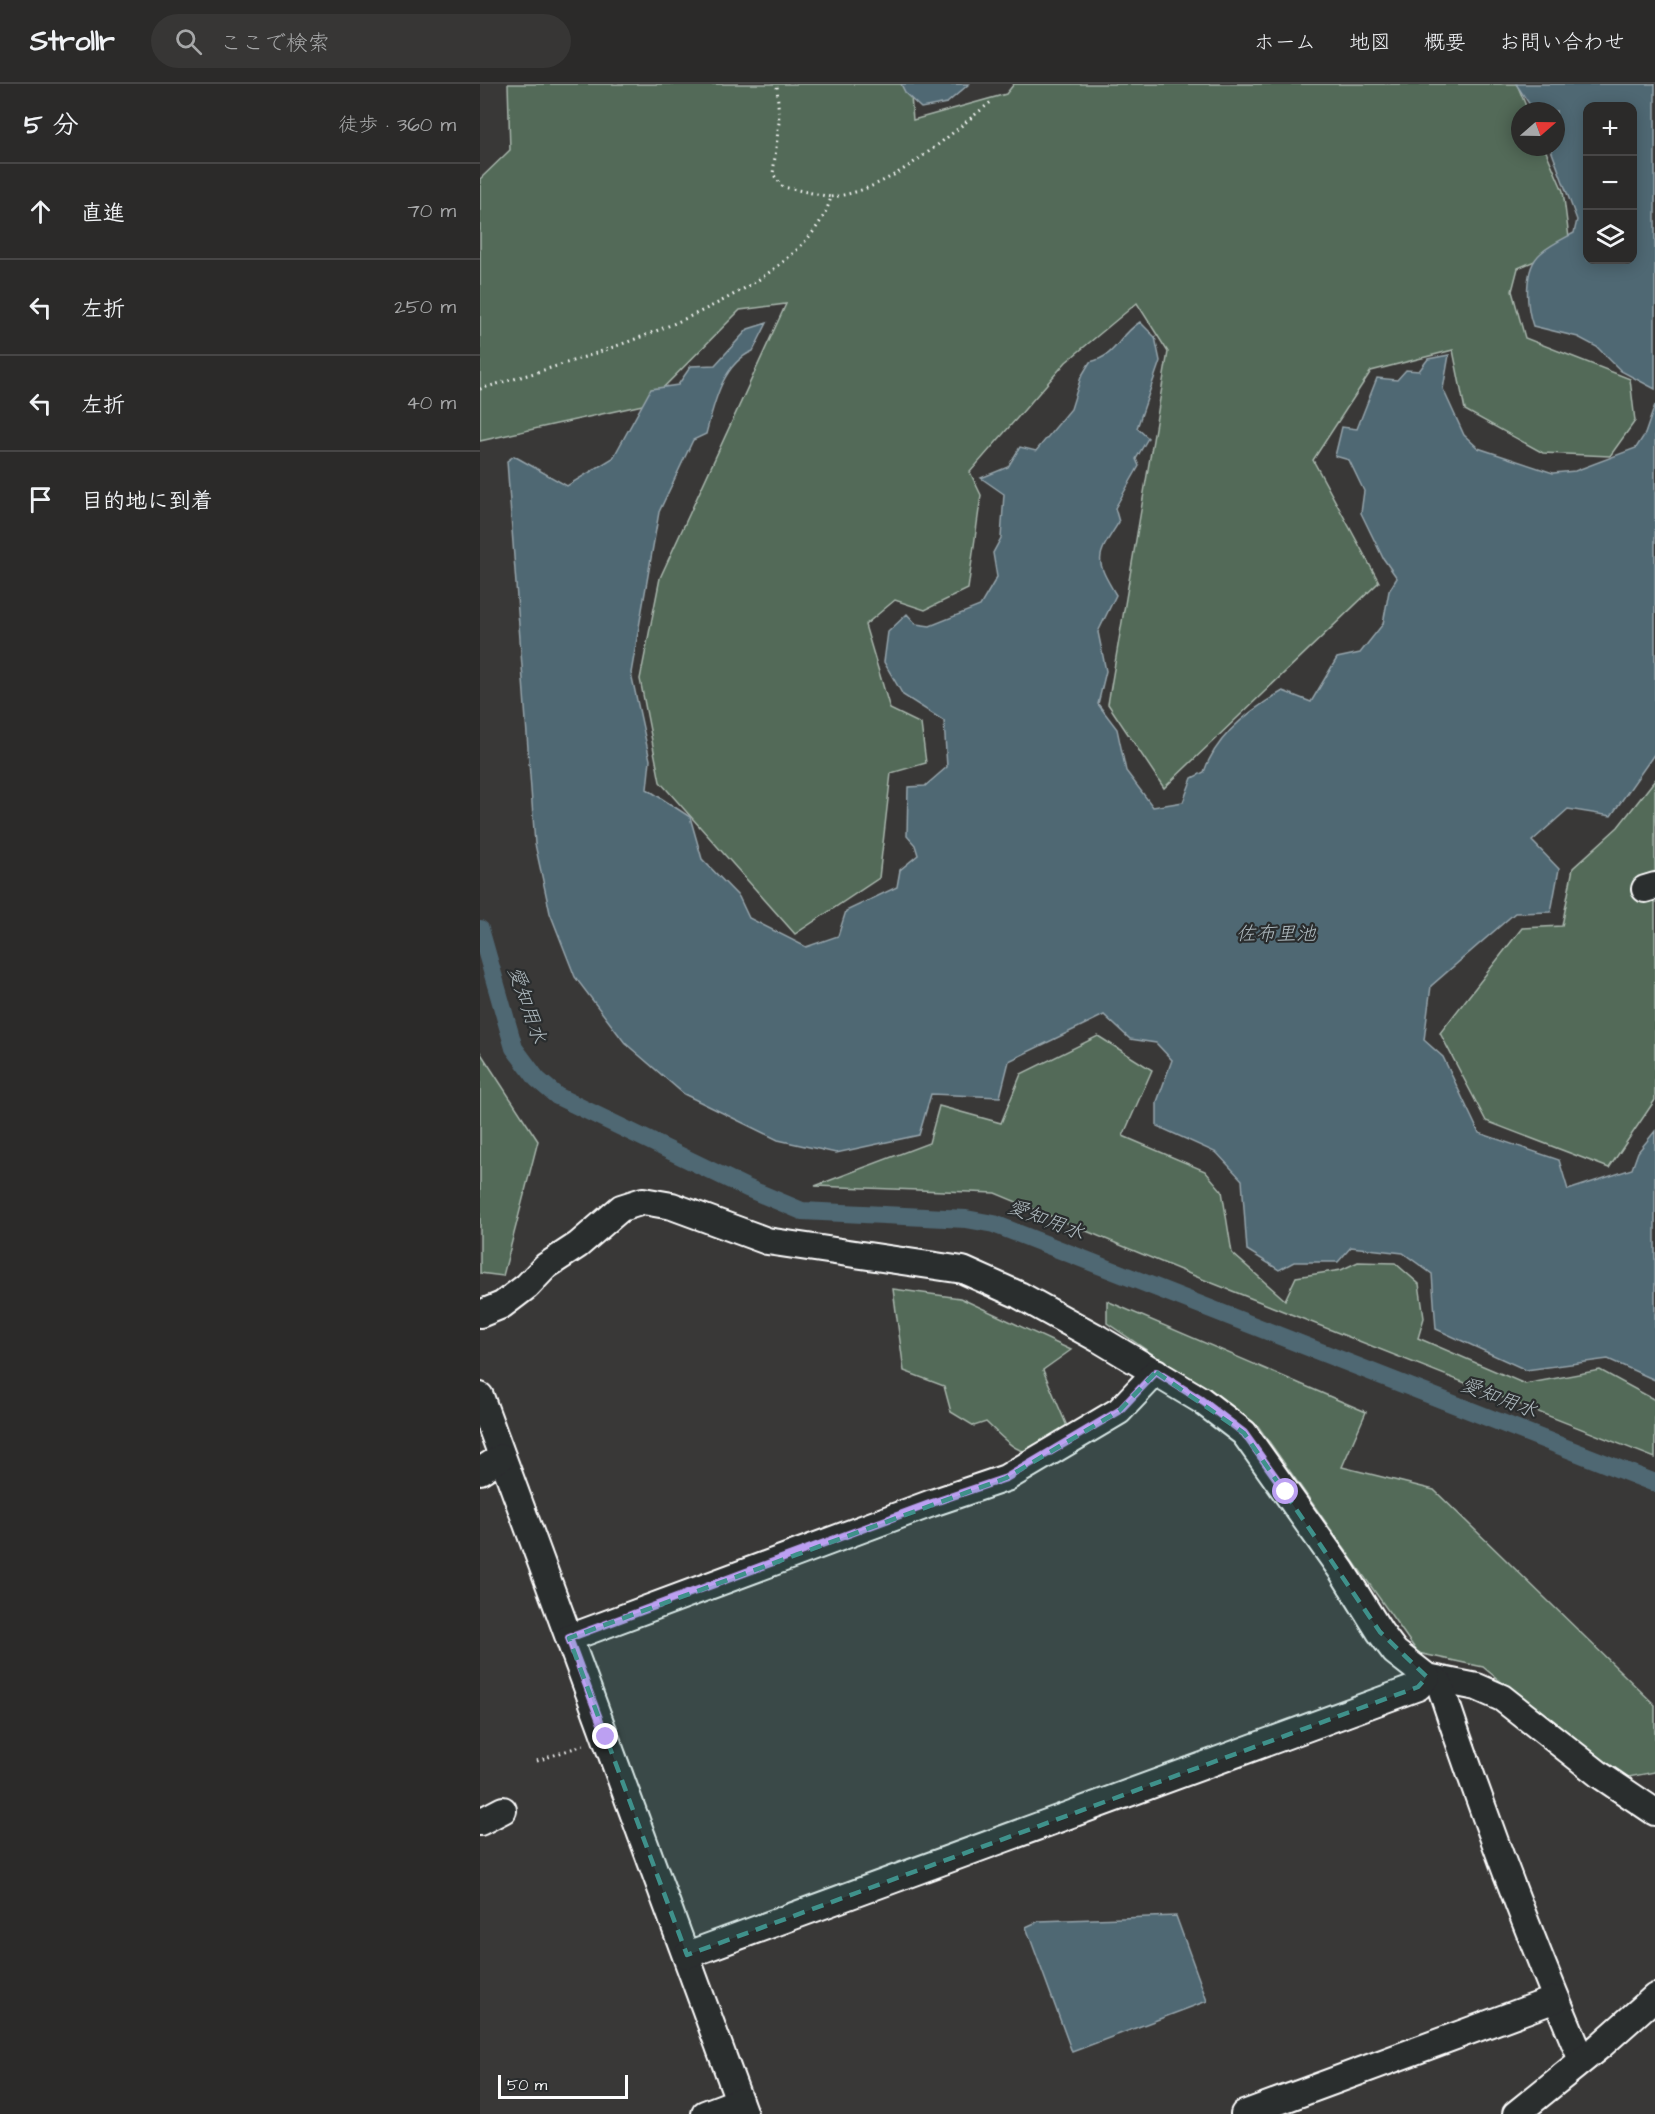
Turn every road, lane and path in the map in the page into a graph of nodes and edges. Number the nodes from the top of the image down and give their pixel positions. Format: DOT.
graph roads {
  1 [pos="777,84"];
  2 [pos="991,102"];
  3 [pos="831,197"];
  4 [pos="480,389"];
  5 [pos="480,1314"];
  6 [pos="1156,1372"];
  7 [pos="480,1396"];
  8 [pos="502,1457"];
  9 [pos="480,1471"];
  10 [pos="569,1638"];
  11 [pos="1433,1679"];
  12 [pos="606,1737"];
  13 [pos="537,1761"];
  14 [pos="503,1810"];
  15 [pos="1655,1812"];
  16 [pos="480,1822"];
  17 [pos="687,1955"];
  18 [pos="1655,1997"];
  19 [pos="1556,1999"];
  20 [pos="1582,2060"];
  21 [pos="742,2108"];
  22 [pos="705,2114"];
  23 [pos="1244,2114"];
  24 [pos="1516,2114"];
  1 -- 3 [label="path"];
  2 -- 3 [label="path"];
  3 -- 4 [label="path"];
  5 -- 6 [label="street"];
  6 -- 10 [label="street"];
  6 -- 11 [label="street"];
  7 -- 8 [label="street"];
  8 -- 9 [label="street"];
  8 -- 10 [label="street"];
  10 -- 12 [label="street"];
  11 -- 15 [label="street"];
  11 -- 17 [label="street"];
  11 -- 19 [label="street"];
  12 -- 13 [label="path"];
  12 -- 17 [label="street"];
  14 -- 16 [label="street"];
  17 -- 21 [label="street"];
  18 -- 20 [label="street"];
  19 -- 20 [label="street"];
  19 -- 23 [label="street"];
  20 -- 24 [label="street"];
  21 -- 22 [label="street"];
}
